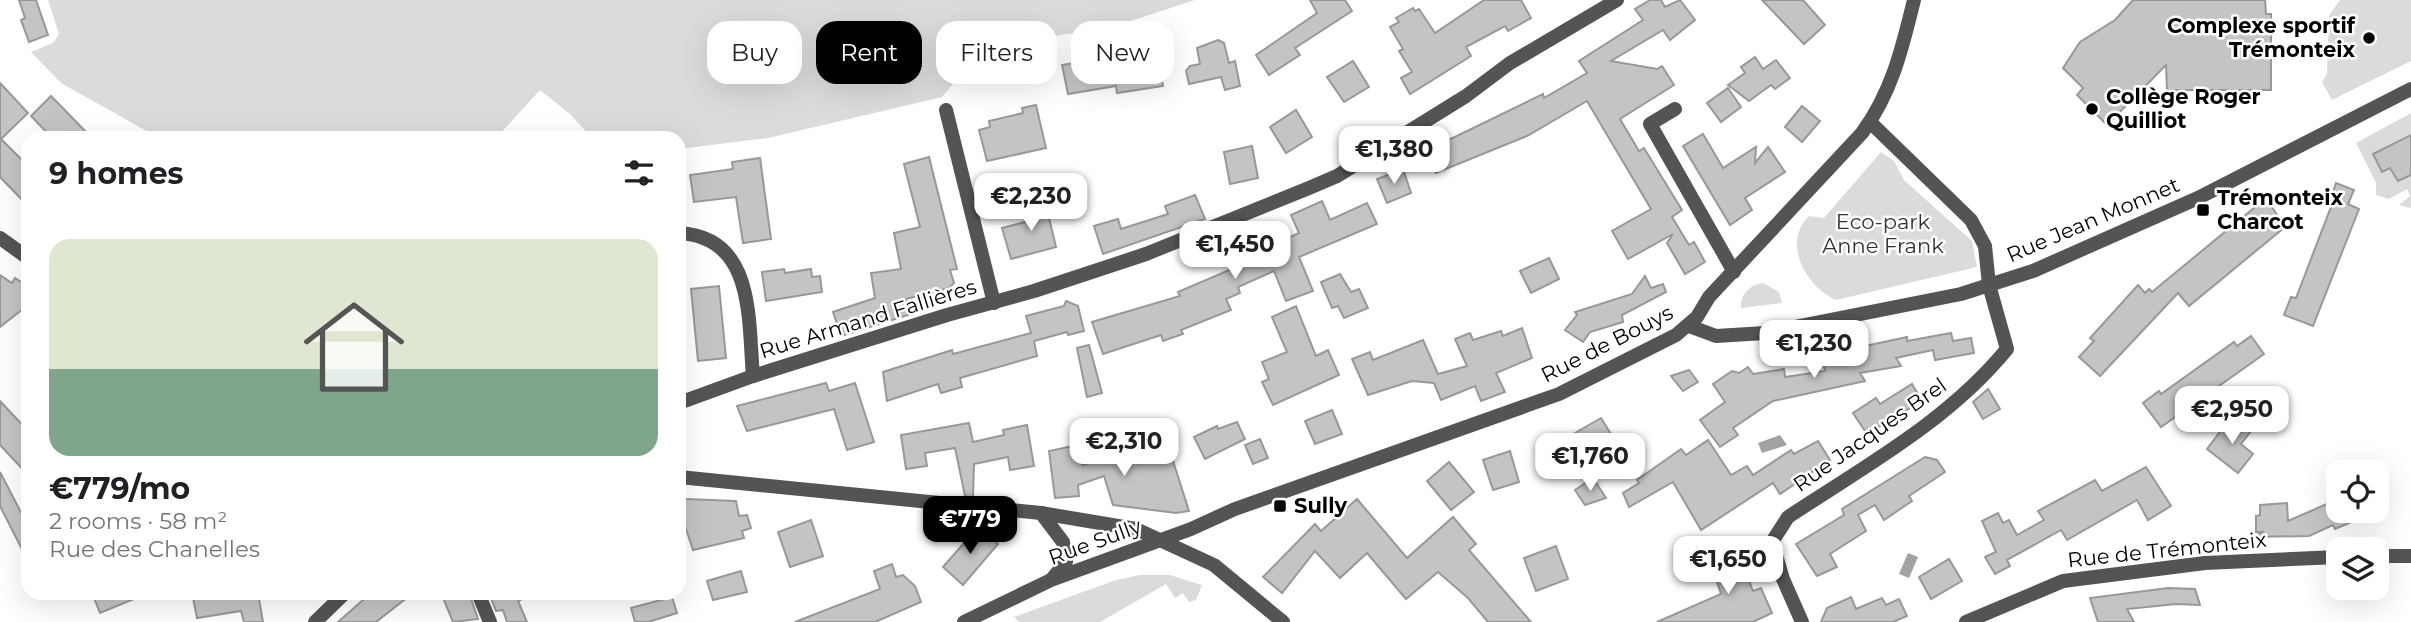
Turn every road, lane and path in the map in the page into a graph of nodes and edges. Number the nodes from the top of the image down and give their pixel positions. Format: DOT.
graph roads {
  1 [pos="1616,0"];
  2 [pos="1914,0"];
  3 [pos="2411,89"];
  4 [pos="1675,109"];
  5 [pos="946,110"];
  6 [pos="1870,122"];
  7 [pos="686,233"];
  8 [pos="0,238"];
  9 [pos="21,253"];
  10 [pos="1734,272"];
  11 [pos="1989,285"];
  12 [pos="994,303"];
  13 [pos="1689,326"];
  14 [pos="753,376"];
  15 [pos="686,400"];
  16 [pos="686,478"];
  17 [pos="1041,513"];
  18 [pos="1165,540"];
  19 [pos="2389,556"];
  20 [pos="2411,556"];
  21 [pos="2326,558"];
  22 [pos="1051,580"];
  23 [pos="338,600"];
  24 [pos="481,600"];
  25 [pos="315,622"];
  26 [pos="490,622"];
  27 [pos="964,622"];
  28 [pos="1283,622"];
  29 [pos="1802,622"];
  30 [pos="1966,622"];
  1 -- 12 [label="street, Rue Armand Fallières"];
  2 -- 6 [label="street, Rue de Bouys"];
  3 -- 11 [label="street, Rue Jean Monnet"];
  4 -- 10 [label="street"];
  5 -- 12 [label="street, Rue Armand Fallières"];
  6 -- 10 [label="street, Rue de Bouys"];
  6 -- 11 [label="street"];
  7 -- 14 [label="street, Rue Armand Fallières"];
  8 -- 9 [label="street"];
  10 -- 13 [label="street, Rue de Bouys"];
  11 -- 13 [label="street, Rue Jean Monnet"];
  11 -- 29 [label="street, Rue Jacques Brel"];
  12 -- 14 [label="street, Rue Armand Fallières"];
  13 -- 18 [label="street, Rue de Bouys"];
  14 -- 15 [label="street, Rue Armand Fallières"];
  16 -- 17 [label="street"];
  17 -- 18 [label="street"];
  17 -- 22 [label="street"];
  18 -- 22 [label="street, Rue Sully"];
  18 -- 28 [label="street"];
  19 -- 20 [label="street"];
  21 -- 30 [label="street, Rue de Trémonteix"];
  22 -- 27 [label="street, Rue Sully"];
  23 -- 25 [label="street"];
  24 -- 26 [label="street"];
}
